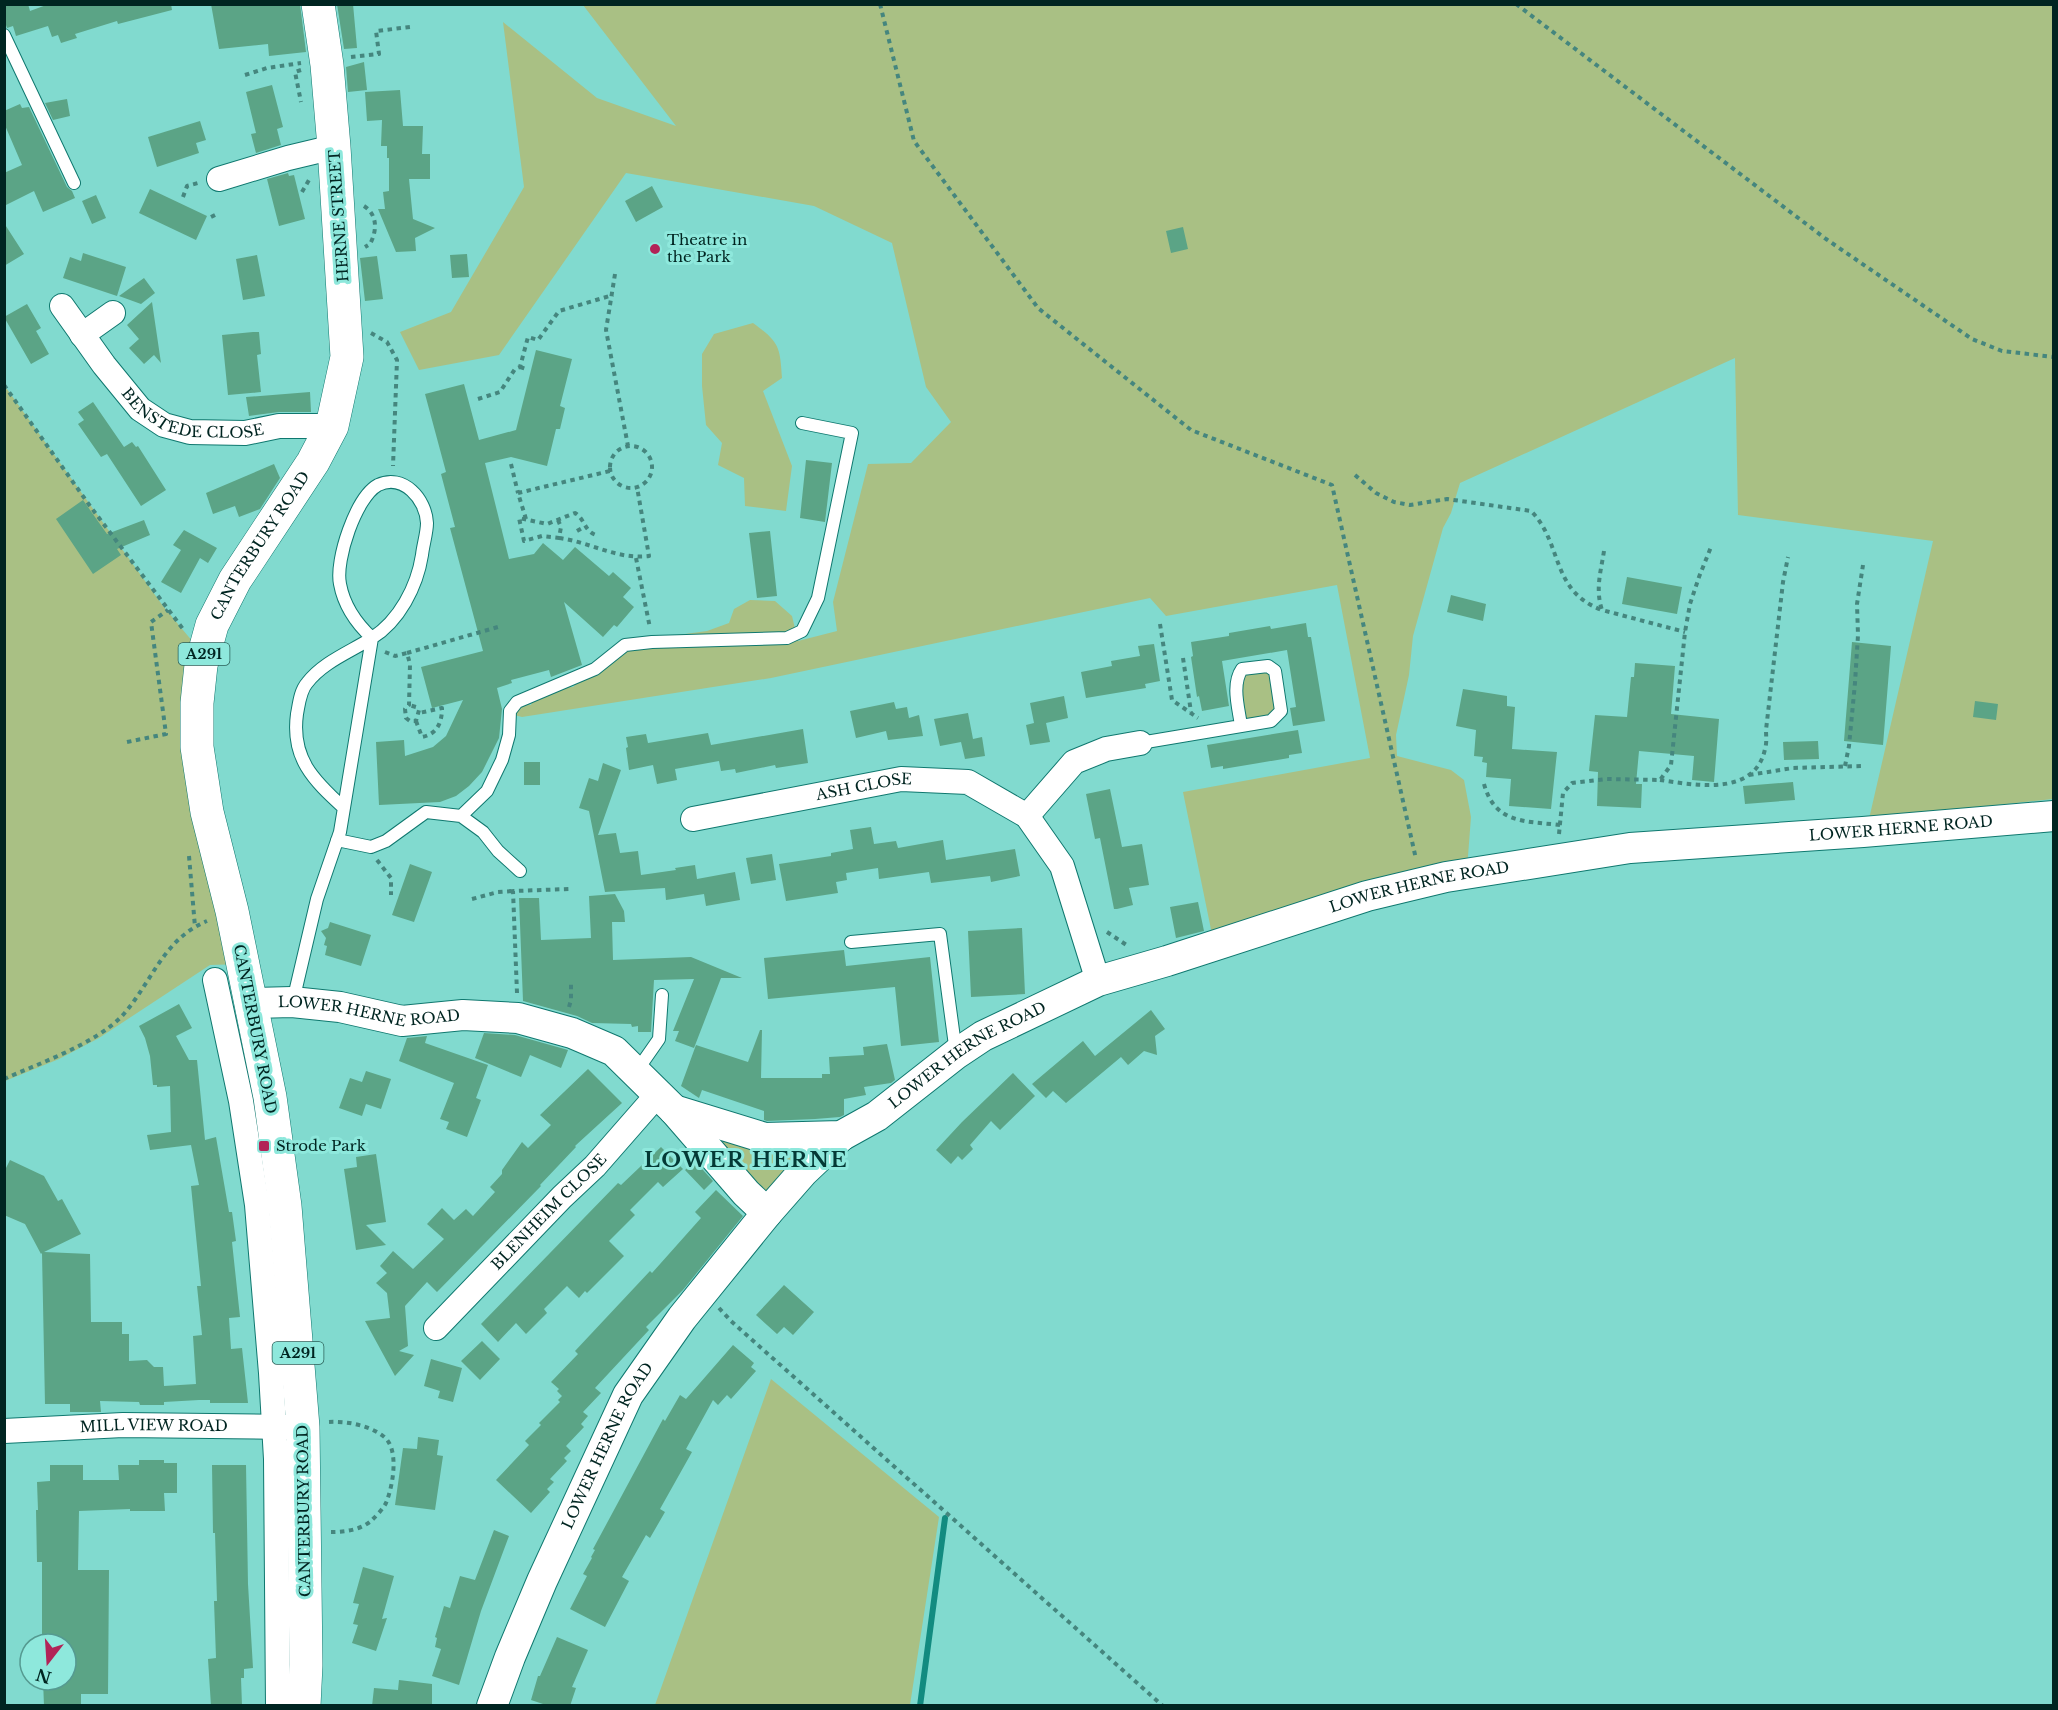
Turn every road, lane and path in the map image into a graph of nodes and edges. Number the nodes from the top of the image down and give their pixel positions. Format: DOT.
graph roads {
  1 [pos="318,4"];
  2 [pos="880,4"];
  3 [pos="1516,4"];
  4 [pos="410,27"];
  5 [pos="4,35"];
  6 [pos="326,60"];
  7 [pos="245,75"];
  8 [pos="334,147"];
  9 [pos="211,180"];
  10 [pos="74,183"];
  11 [pos="183,197"];
  12 [pos="217,214"];
  13 [pos="210,217"];
  14 [pos="615,274"];
  15 [pos="612,295"];
  16 [pos="62,306"];
  17 [pos="113,313"];
  18 [pos="345,322"];
  19 [pos="82,334"];
  20 [pos="2054,357"];
  21 [pos="520,367"];
  22 [pos="526,369"];
  23 [pos="4,385"];
  24 [pos="478,399"];
  25 [pos="802,423"];
  26 [pos="332,426"];
  27 [pos="628,446"];
  28 [pos="511,464"];
  29 [pos="610,471"];
  30 [pos="1355,475"];
  31 [pos="393,481"];
  32 [pos="637,487"];
  33 [pos="518,493"];
  34 [pos="526,520"];
  35 [pos="558,520"];
  36 [pos="584,526"];
  37 [pos="577,531"];
  38 [pos="596,535"];
  39 [pos="560,538"];
  40 [pos="1711,547"];
  41 [pos="1604,551"];
  42 [pos="1788,557"];
  43 [pos="636,558"];
  44 [pos="1863,565"];
  45 [pos="1602,609"];
  46 [pos="168,610"];
  47 [pos="1160,624"];
  48 [pos="498,627"];
  49 [pos="1685,632"];
  50 [pos="372,638"];
  51 [pos="652,642"];
  52 [pos="407,653"];
  53 [pos="1183,658"];
  54 [pos="201,665"];
  55 [pos="409,705"];
  56 [pos="419,713"];
  57 [pos="1191,713"];
  58 [pos="416,721"];
  59 [pos="1241,726"];
  60 [pos="1216,730"];
  61 [pos="127,742"];
  62 [pos="1140,743"];
  63 [pos="1845,766"];
  64 [pos="1864,766"];
  65 [pos="1748,775"];
  66 [pos="1660,780"];
  67 [pos="1484,784"];
  68 [pos="344,808"];
  69 [pos="461,816"];
  70 [pos="1026,816"];
  71 [pos="2054,816"];
  72 [pos="693,819"];
  73 [pos="1560,825"];
  74 [pos="337,840"];
  75 [pos="360,846"];
  76 [pos="188,851"];
  77 [pos="1561,859"];
  78 [pos="520,871"];
  79 [pos="1421,883"];
  80 [pos="569,889"];
  81 [pos="513,891"];
  82 [pos="391,895"];
  83 [pos="472,899"];
  84 [pos="217,917"];
  85 [pos="1101,926"];
  86 [pos="195,927"];
  87 [pos="851,942"];
  88 [pos="1132,949"];
  89 [pos="215,980"];
  90 [pos="1098,981"];
  91 [pos="662,995"];
  92 [pos="292,1002"];
  93 [pos="227,1013"];
  94 [pos="518,1018"];
  95 [pos="956,1054"];
  96 [pos="636,1072"];
  97 [pos="4,1079"];
  98 [pos="666,1102"];
  99 [pos="841,1136"];
  100 [pos="767,1213"];
  101 [pos="704,1291"];
  102 [pos="436,1328"];
  103 [pos="293,1426"];
  104 [pos="4,1431"];
  105 [pos="303,1531"];
  106 [pos="278,1706"];
  107 [pos="304,1706"];
  108 [pos="492,1706"];
  109 [pos="1163,1706"];
  1 -- 6 [label="main road, HERNE STREET / A291"];
  2 -- 79 [label="path"];
  3 -- 20 [label="path"];
  4 -- 6 [label="path"];
  5 -- 10 [label="lane"];
  6 -- 7 [label="path"];
  6 -- 8 [label="main road, HERNE STREET / A291"];
  8 -- 9 [label="street"];
  8 -- 18 [label="main road, HERNE STREET / A291"];
  9 -- 11 [label="path"];
  12 -- 13 [label="path"];
  14 -- 15 [label="path"];
  15 -- 21 [label="path"];
  15 -- 27 [label="path"];
  16 -- 19 [label="street, BENSTEDE CLOSE"];
  17 -- 19 [label="street"];
  18 -- 26 [label="main road, HERNE STREET / A291"];
  18 -- 31 [label="path"];
  19 -- 26 [label="street, BENSTEDE CLOSE"];
  21 -- 22 [label="path"];
  21 -- 24 [label="path"];
  23 -- 46 [label="path"];
  25 -- 51 [label="lane"];
  26 -- 54 [label="main road, CANTERBURY ROAD / A291"];
  27 -- 29 [label="path"];
  27 -- 32 [label="path"];
  28 -- 33 [label="path"];
  29 -- 32 [label="path"];
  29 -- 33 [label="path"];
  30 -- 45 [label="path"];
  31 -- 50 [label="lane"];
  31 -- 50 [label="lane"];
  32 -- 43 [label="path"];
  33 -- 34 [label="path"];
  34 -- 35 [label="path"];
  34 -- 39 [label="path"];
  35 -- 36 [label="path"];
  35 -- 39 [label="path"];
  36 -- 37 [label="path"];
  36 -- 38 [label="path"];
  39 -- 43 [label="path"];
  40 -- 49 [label="path"];
  41 -- 45 [label="path"];
  42 -- 65 [label="path"];
  43 -- 51 [label="path"];
  44 -- 63 [label="path"];
  45 -- 49 [label="path"];
  46 -- 54 [label="path"];
  46 -- 61 [label="path"];
  47 -- 57 [label="path"];
  48 -- 52 [label="path"];
  49 -- 66 [label="path"];
  50 -- 52 [label="path"];
  50 -- 68 [label="lane"];
  50 -- 68 [label="lane"];
  51 -- 69 [label="lane"];
  52 -- 55 [label="path"];
  53 -- 57 [label="path"];
  54 -- 93 [label="main road, CANTERBURY ROAD / A291"];
  55 -- 56 [label="path"];
  55 -- 58 [label="path"];
  56 -- 58 [label="path"];
  56 -- 58 [label="path"];
  57 -- 60 [label="path"];
  59 -- 59 [label="lane"];
  59 -- 60 [label="lane"];
  60 -- 62 [label="lane"];
  62 -- 70 [label="street"];
  63 -- 64 [label="path"];
  63 -- 65 [label="path"];
  65 -- 66 [label="path"];
  66 -- 73 [label="path"];
  67 -- 73 [label="path"];
  68 -- 74 [label="lane"];
  69 -- 75 [label="lane"];
  69 -- 78 [label="lane"];
  70 -- 72 [label="street, ASH CLOSE"];
  70 -- 90 [label="street, ASH CLOSE"];
  71 -- 77 [label="street, LOWER HERNE ROAD"];
  73 -- 77 [label="path"];
  74 -- 75 [label="lane"];
  74 -- 92 [label="lane"];
  75 -- 82 [label="path"];
  76 -- 86 [label="path"];
  77 -- 79 [label="street, LOWER HERNE ROAD"];
  79 -- 90 [label="street, LOWER HERNE ROAD"];
  80 -- 81 [label="path"];
  81 -- 83 [label="path"];
  81 -- 94 [label="path"];
  84 -- 86 [label="path"];
  85 -- 88 [label="path"];
  86 -- 97 [label="path"];
  87 -- 95 [label="lane"];
  89 -- 93 [label="street, CANTERBURY ROAD"];
  90 -- 95 [label="street, LOWER HERNE ROAD"];
  91 -- 96 [label="lane"];
  92 -- 93 [label="street, LOWER HERNE ROAD"];
  92 -- 94 [label="street, LOWER HERNE ROAD"];
  93 -- 103 [label="main road, CANTERBURY ROAD / A291"];
  94 -- 96 [label="street, LOWER HERNE ROAD"];
  95 -- 99 [label="street, LOWER HERNE ROAD"];
  96 -- 98 [label="street, LOWER HERNE ROAD"];
  98 -- 99 [label="street, LOWER HERNE ROAD"];
  98 -- 100 [label="street, LOWER HERNE ROAD"];
  98 -- 102 [label="street, BLENHEIM CLOSE"];
  99 -- 100 [label="street, LOWER HERNE ROAD"];
  100 -- 101 [label="street, LOWER HERNE ROAD"];
  101 -- 108 [label="street, LOWER HERNE ROAD"];
  101 -- 109 [label="path"];
  103 -- 104 [label="street, MILL VIEW ROAD"];
  103 -- 105 [label="main road, CANTERBURY ROAD / A291"];
  103 -- 105 [label="path"];
  103 -- 106 [label="street, CANTERBURY ROAD"];
  105 -- 107 [label="main road, CANTERBURY ROAD / A291"];
}
